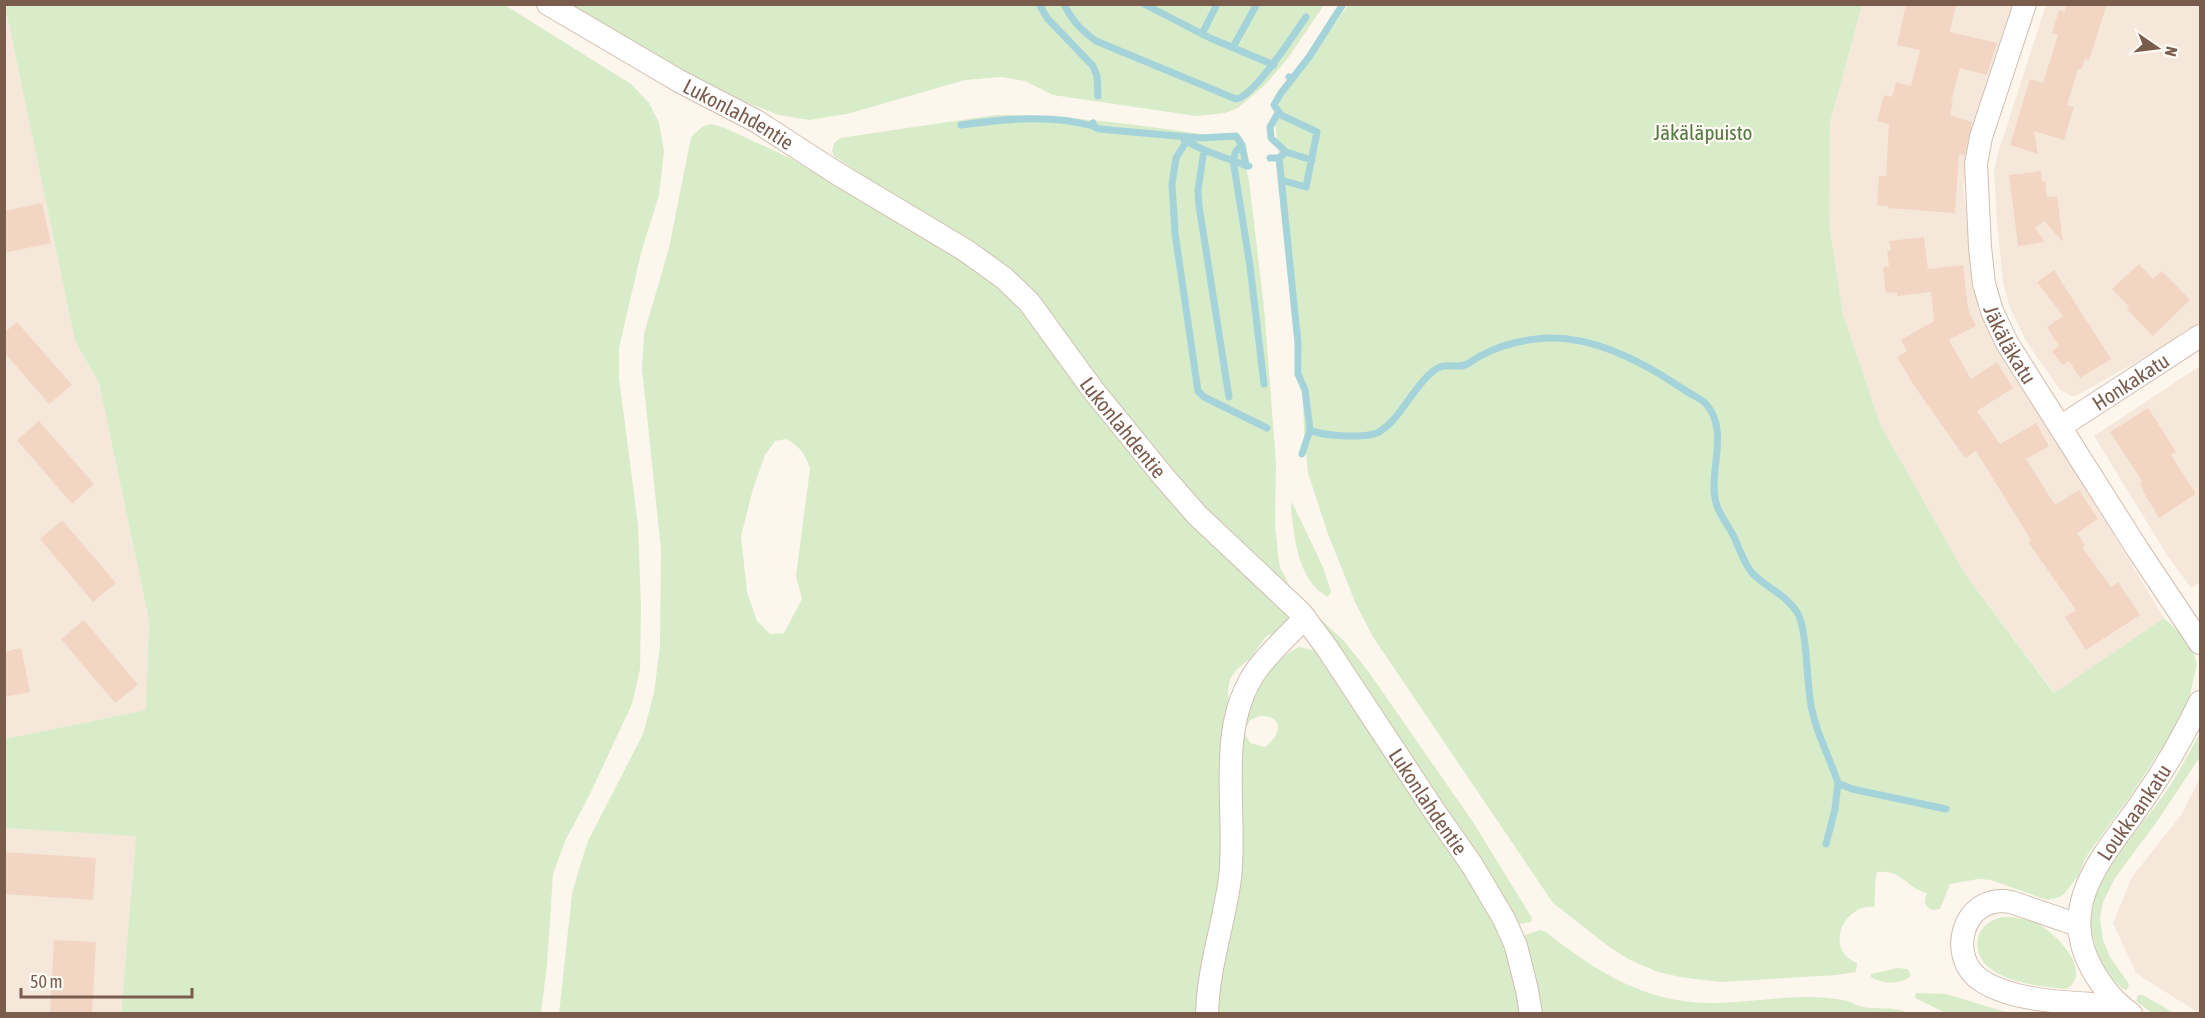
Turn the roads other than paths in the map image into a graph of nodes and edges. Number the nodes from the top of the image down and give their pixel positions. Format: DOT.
graph roads {
  1 [pos="548,4"];
  2 [pos="2025,4"];
  3 [pos="2200,336"];
  4 [pos="2060,426"];
  5 [pos="1305,618"];
  6 [pos="2200,643"];
  7 [pos="2200,702"];
  8 [pos="2078,925"];
  9 [pos="2121,1011"];
  10 [pos="1207,1014"];
  11 [pos="1531,1014"];
  1 -- 5 [label="street, Lukonlahdentie"];
  2 -- 4 [label="street, Jäkäläkatu"];
  3 -- 4 [label="street, Honkakatu"];
  4 -- 6 [label="street, Jäkäläkatu"];
  5 -- 10 [label="street"];
  5 -- 11 [label="street, Lukonlahdentie"];
  7 -- 8 [label="street, Loukkaankatu"];
  8 -- 9 [label="street"];
  8 -- 9 [label="street"];
}
